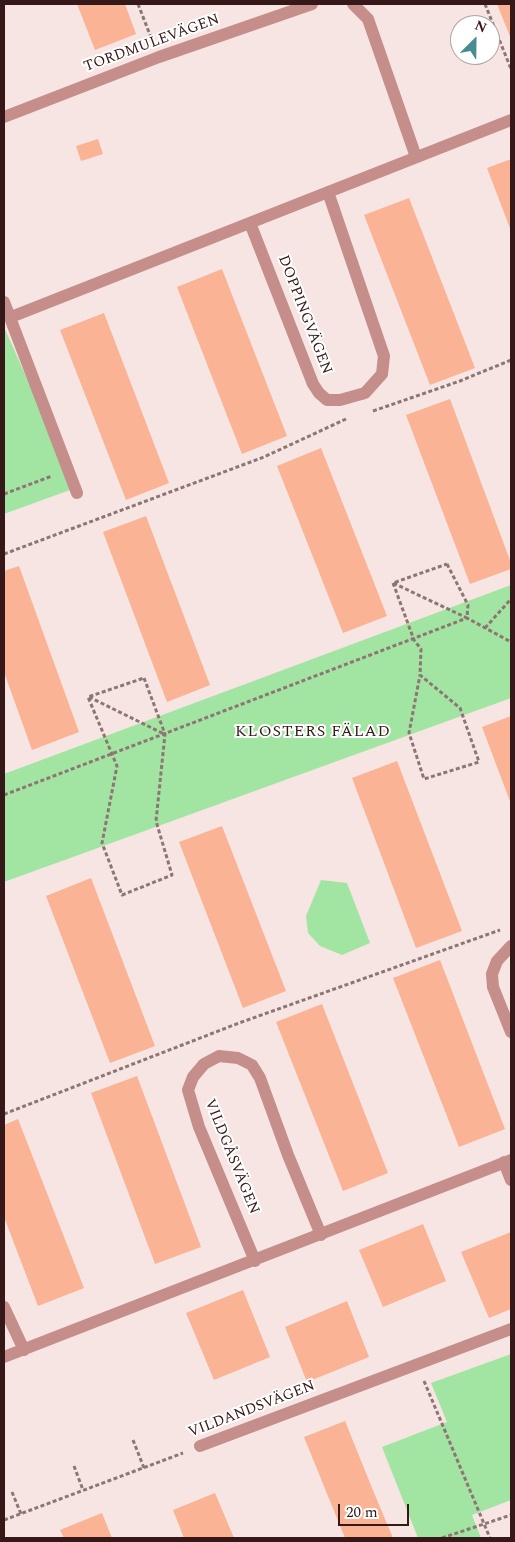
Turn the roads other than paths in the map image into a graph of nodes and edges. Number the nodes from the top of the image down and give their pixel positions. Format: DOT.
graph roads {
  1 [pos="312,4"];
  2 [pos="354,4"];
  3 [pos="4,117"];
  4 [pos="511,120"];
  5 [pos="416,157"];
  6 [pos="328,192"];
  7 [pos="250,223"];
  8 [pos="4,302"];
  9 [pos="11,317"];
  10 [pos="77,493"];
  11 [pos="511,946"];
  12 [pos="511,1032"];
  13 [pos="508,1161"];
  14 [pos="511,1180"];
  15 [pos="321,1235"];
  16 [pos="255,1261"];
  17 [pos="4,1307"];
  18 [pos="511,1329"];
  19 [pos="24,1350"];
  20 [pos="4,1358"];
  21 [pos="200,1446"];
  1 -- 3 [label="street, TORDMULEVÄGEN"];
  2 -- 5 [label="street"];
  4 -- 5 [label="street"];
  5 -- 6 [label="street"];
  6 -- 7 [label="street"];
  6 -- 7 [label="street, DOPPINGVÄGEN"];
  7 -- 9 [label="street"];
  8 -- 9 [label="street"];
  9 -- 10 [label="street"];
  11 -- 12 [label="street"];
  13 -- 14 [label="street"];
  13 -- 15 [label="street"];
  15 -- 16 [label="street"];
  15 -- 16 [label="street, VILDGÅSVÄGEN"];
  16 -- 19 [label="street"];
  17 -- 19 [label="street"];
  18 -- 21 [label="street, VILDANDSVÄGEN"];
  19 -- 20 [label="street"];
}
